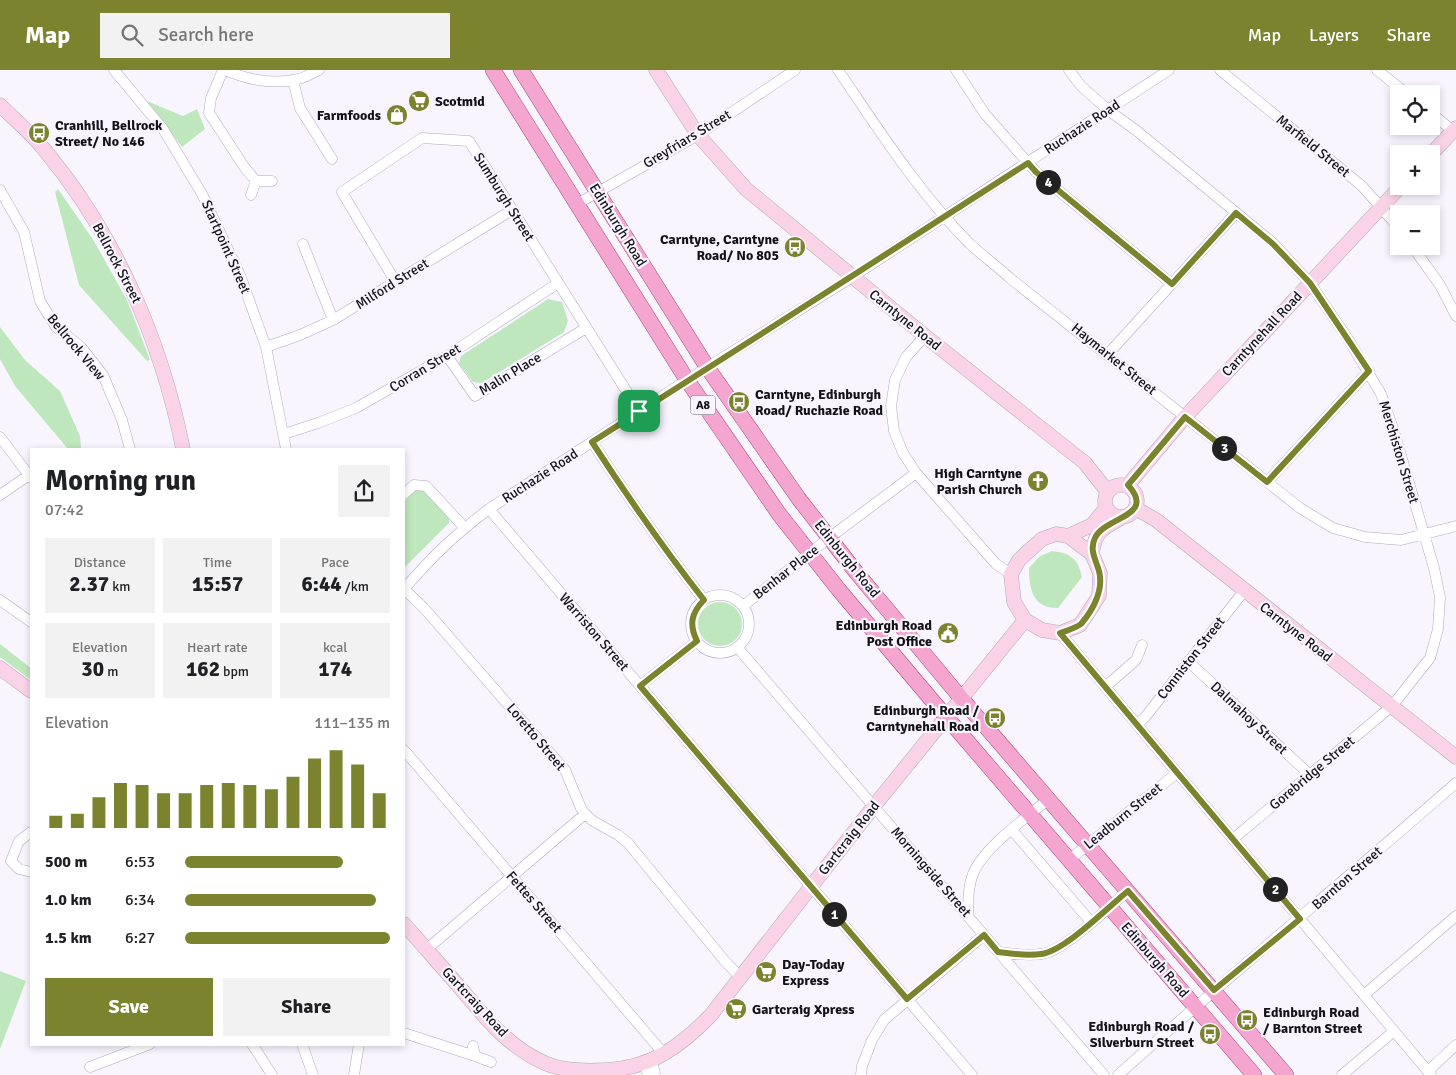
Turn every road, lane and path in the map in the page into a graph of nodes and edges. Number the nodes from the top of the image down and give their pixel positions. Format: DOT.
graph roads {
  1 [pos="114,70"];
  2 [pos="224,70"];
  3 [pos="319,70"];
  4 [pos="493,70"];
  5 [pos="521,70"];
  6 [pos="656,70"];
  7 [pos="795,70"];
  8 [pos="838,70"];
  9 [pos="956,70"];
  10 [pos="1069,70"];
  11 [pos="1169,70"];
  12 [pos="1220,70"];
  13 [pos="1377,70"];
  14 [pos="293,80"];
  15 [pos="1396,85"];
  16 [pos="0,105"];
  17 [pos="1108,110"];
  18 [pos="1440,119"];
  19 [pos="1455,130"];
  20 [pos="698,135"];
  21 [pos="1440,145"];
  22 [pos="332,159"];
  23 [pos="1028,163"];
  24 [pos="256,181"];
  25 [pos="272,181"];
  26 [pos="0,190"];
  27 [pos="598,192"];
  28 [pos="251,195"];
  29 [pos="1393,195"];
  30 [pos="577,204"];
  31 [pos="1382,207"];
  32 [pos="512,210"];
  33 [pos="1236,213"];
  34 [pos="945,216"];
  35 [pos="1390,217"];
  36 [pos="303,244"];
  37 [pos="1418,255"];
  38 [pos="852,276"];
  39 [pos="395,281"];
  40 [pos="558,283"];
  41 [pos="1310,283"];
  42 [pos="1172,284"];
  43 [pos="1456,316"];
  44 [pos="333,320"];
  45 [pos="586,328"];
  46 [pos="925,336"];
  47 [pos="266,347"];
  48 [pos="1108,354"];
  49 [pos="447,356"];
  50 [pos="707,367"];
  51 [pos="1369,371"];
  52 [pos="687,380"];
  53 [pos="639,411"];
  54 [pos="1185,417"];
  55 [pos="284,434"];
  56 [pos="0,437"];
  57 [pos="592,442"];
  58 [pos="130,448"];
  59 [pos="183,448"];
  60 [pos="286,448"];
  61 [pos="916,473"];
  62 [pos="30,476"];
  63 [pos="1267,482"];
  64 [pos="1128,485"];
  65 [pos="1107,491"];
  66 [pos="405,493"];
  67 [pos="0,495"];
  68 [pos="1106,508"];
  69 [pos="1135,508"];
  70 [pos="489,509"];
  71 [pos="1121,518"];
  72 [pos="1456,526"];
  73 [pos="464,527"];
  74 [pos="1423,535"];
  75 [pos="1068,536"];
  76 [pos="829,538"];
  77 [pos="810,554"];
  78 [pos="1092,554"];
  79 [pos="1011,574"];
  80 [pos="405,588"];
  81 [pos="405,590"];
  82 [pos="1244,591"];
  83 [pos="0,600"];
  84 [pos="704,600"];
  85 [pos="743,606"];
  86 [pos="1024,620"];
  87 [pos="30,621"];
  88 [pos="1060,633"];
  89 [pos="697,641"];
  90 [pos="1142,645"];
  91 [pos="737,647"];
  92 [pos="1188,661"];
  93 [pos="0,668"];
  94 [pos="640,686"];
  95 [pos="1105,687"];
  96 [pos="30,690"];
  97 [pos="961,698"];
  98 [pos="1392,706"];
  99 [pos="946,717"];
  100 [pos="1137,725"];
  101 [pos="405,751"];
  102 [pos="1456,758"];
  103 [pos="1177,773"];
  104 [pos="1310,775"];
  105 [pos="1456,783"];
  106 [pos="1049,798"];
  107 [pos="874,806"];
  108 [pos="585,814"];
  109 [pos="1030,814"];
  110 [pos="1012,830"];
  111 [pos="30,833"];
  112 [pos="1233,839"];
  113 [pos="1088,844"];
  114 [pos="1069,860"];
  115 [pos="30,872"];
  116 [pos="512,876"];
  117 [pos="810,887"];
  118 [pos="1128,891"];
  119 [pos="1109,906"];
  120 [pos="968,916"];
  121 [pos="1456,916"];
  122 [pos="1300,919"];
  123 [pos="1091,922"];
  124 [pos="405,925"];
  125 [pos="984,935"];
  126 [pos="427,949"];
  127 [pos="998,952"];
  128 [pos="740,977"];
  129 [pos="1214,990"];
  130 [pos="1364,995"];
  131 [pos="907,999"];
  132 [pos="1196,1006"];
  133 [pos="1394,1031"];
  134 [pos="405,1033"];
  135 [pos="1456,1045"];
  136 [pos="145,1046"];
  137 [pos="253,1046"];
  138 [pos="303,1046"];
  139 [pos="359,1046"];
  140 [pos="490,1062"];
  141 [pos="652,1063"];
  142 [pos="90,1067"];
  143 [pos="551,1070"];
  144 [pos="1430,1073"];
  145 [pos="272,1075"];
  146 [pos="313,1075"];
  147 [pos="354,1075"];
  148 [pos="655,1075"];
  149 [pos="861,1075"];
  150 [pos="972,1075"];
  151 [pos="1104,1075"];
  152 [pos="1118,1075"];
  153 [pos="1254,1075"];
  154 [pos="1286,1075"];
  155 [pos="1342,1075"];
  1 -- 47 [label="street, Startpoint Street"];
  2 -- 14 [label="street"];
  2 -- 24 [label="street"];
  3 -- 14 [label="street"];
  4 -- 30 [label="main road, Edinburgh Road / A8"];
  5 -- 27 [label="main road, Edinburgh Road / A8"];
  6 -- 20 [label="street, Carntyne Road"];
  7 -- 20 [label="street, Greyfriars Street"];
  8 -- 34 [label="street, Haymarket Street"];
  9 -- 23 [label="street"];
  10 -- 17 [label="street, Merchiston Street"];
  11 -- 17 [label="street, Ruchazie Road"];
  12 -- 31 [label="street, Marfield Street"];
  13 -- 15 [label="street"];
  14 -- 22 [label="street"];
  16 -- 59 [label="street, Bellrock Street"];
  17 -- 23 [label="street, Ruchazie Road"];
  17 -- 33 [label="street, Merchiston Street"];
  18 -- 19 [label="street"];
  19 -- 21 [label="street"];
  20 -- 27 [label="street, Greyfriars Street"];
  20 -- 38 [label="street, Carntyne Road"];
  23 -- 34 [label="street, Ruchazie Road"];
  23 -- 42 [label="street"];
  24 -- 25 [label="street"];
  24 -- 28 [label="street"];
  26 -- 58 [label="street, Bellrock View"];
  27 -- 30 [label="street, Greyfriars Street"];
  27 -- 50 [label="main road, Edinburgh Road / A8"];
  29 -- 31 [label="street, Carntynehall Road"];
  30 -- 52 [label="main road, Edinburgh Road / A8"];
  31 -- 35 [label="street, Marfield Street"];
  31 -- 41 [label="street, Carntynehall Road"];
  32 -- 39 [label="street, Milford Street"];
  32 -- 39 [label="street, Sumburgh Street"];
  32 -- 40 [label="street, Sumburgh Street"];
  33 -- 41 [label="street, Merchiston Street"];
  33 -- 42 [label="street"];
  34 -- 38 [label="street, Ruchazie Road"];
  34 -- 48 [label="street, Haymarket Street"];
  36 -- 44 [label="street"];
  37 -- 43 [label="street"];
  38 -- 46 [label="street, Carntyne Road"];
  38 -- 50 [label="street, Ruchazie Road"];
  39 -- 44 [label="street, Milford Street"];
  40 -- 45 [label="street, Sumburgh Street"];
  40 -- 49 [label="street, Corran Street"];
  41 -- 51 [label="street, Merchiston Street"];
  41 -- 54 [label="street, Carntynehall Road"];
  42 -- 48 [label="street"];
  44 -- 47 [label="street, Milford Street"];
  45 -- 49 [label="street, Malin Place"];
  45 -- 53 [label="street, Sumburgh Street"];
  46 -- 61 [label="street"];
  46 -- 65 [label="street, Carntyne Road"];
  47 -- 55 [label="street, Startpoint Street"];
  48 -- 54 [label="street, Haymarket Street"];
  49 -- 55 [label="street, Corran Street"];
  50 -- 52 [label="street, Ruchazie Road"];
  50 -- 76 [label="main road, Edinburgh Road / A8"];
  51 -- 63 [label="street"];
  51 -- 74 [label="street, Merchiston Street"];
  52 -- 53 [label="street, Ruchazie Road"];
  52 -- 77 [label="main road, Edinburgh Road / A8"];
  53 -- 57 [label="street, Ruchazie Road"];
  54 -- 63 [label="street, Haymarket Street"];
  54 -- 64 [label="street, Carntynehall Road"];
  55 -- 60 [label="street, Startpoint Street"];
  56 -- 62 [label="street"];
  57 -- 70 [label="street, Ruchazie Road"];
  57 -- 84 [label="street"];
  61 -- 76 [label="street, Benhar Place"];
  61 -- 79 [label="street"];
  62 -- 67 [label="street"];
  63 -- 74 [label="street, Haymarket Street"];
  64 -- 65 [label="street"];
  64 -- 69 [label="street"];
  65 -- 68 [label="street"];
  66 -- 73 [label="street"];
  68 -- 71 [label="street"];
  68 -- 75 [label="street"];
  69 -- 71 [label="street"];
  69 -- 82 [label="street, Carntyne Road"];
  70 -- 73 [label="street, Ruchazie Road"];
  70 -- 94 [label="street, Warriston Street"];
  71 -- 78 [label="street"];
  72 -- 74 [label="street, Haymarket Street"];
  73 -- 80 [label="street, Ruchazie Road"];
  74 -- 98 [label="street, Merchiston Street"];
  75 -- 78 [label="street"];
  75 -- 79 [label="street"];
  76 -- 77 [label="street, Benhar Place"];
  76 -- 97 [label="main road, Edinburgh Road / A8"];
  77 -- 85 [label="street, Benhar Place"];
  77 -- 99 [label="main road, Edinburgh Road / A8"];
  78 -- 88 [label="street"];
  79 -- 86 [label="street"];
  81 -- 108 [label="street, Loretto Street"];
  82 -- 92 [label="street, Conniston Street"];
  82 -- 98 [label="street, Carntyne Road"];
  83 -- 87 [label="street"];
  84 -- 85 [label="street"];
  84 -- 89 [label="street"];
  85 -- 91 [label="street"];
  86 -- 88 [label="street"];
  86 -- 97 [label="street"];
  88 -- 95 [label="street"];
  89 -- 91 [label="street"];
  89 -- 94 [label="street"];
  90 -- 95 [label="street"];
  91 -- 107 [label="street, Morningside Street"];
  92 -- 100 [label="street, Conniston Street"];
  92 -- 104 [label="street, Dalmahoy Street"];
  93 -- 96 [label="street"];
  94 -- 117 [label="street, Warriston Street"];
  95 -- 100 [label="street"];
  97 -- 99 [label="street, Gartcraig Road"];
  97 -- 106 [label="main road, Edinburgh Road / A8"];
  98 -- 102 [label="street, Carntyne Road"];
  98 -- 104 [label="street, Gorebridge Street"];
  99 -- 107 [label="street, Gartcraig Road"];
  99 -- 109 [label="main road, Edinburgh Road / A8"];
  100 -- 103 [label="street"];
  101 -- 116 [label="street, Fettes Street"];
  103 -- 112 [label="street"];
  103 -- 113 [label="street, Leadburn Street"];
  104 -- 112 [label="street, Gorebridge Street"];
  105 -- 122 [label="street, Barnton Street"];
  106 -- 109 [label="street"];
  106 -- 113 [label="main road, Edinburgh Road / A8"];
  107 -- 117 [label="street, Gartcraig Road"];
  107 -- 120 [label="street, Morningside Street"];
  108 -- 116 [label="street"];
  108 -- 128 [label="street"];
  109 -- 110 [label="street"];
  109 -- 114 [label="main road, Edinburgh Road / A8"];
  110 -- 120 [label="street"];
  110 -- 123 [label="street"];
  111 -- 115 [label="street"];
  112 -- 122 [label="street"];
  113 -- 114 [label="street, Leadburn Street"];
  113 -- 118 [label="main road, Edinburgh Road / A8"];
  114 -- 119 [label="main road, Edinburgh Road / A8"];
  116 -- 126 [label="street"];
  116 -- 141 [label="street, Fettes Street"];
  117 -- 128 [label="street, Gartcraig Road"];
  117 -- 131 [label="street, Warriston Street"];
  118 -- 119 [label="street"];
  118 -- 129 [label="main road, Edinburgh Road / A8"];
  119 -- 123 [label="street"];
  119 -- 132 [label="main road, Edinburgh Road / A8"];
  120 -- 125 [label="street, Morningside Street"];
  121 -- 130 [label="street"];
  122 -- 129 [label="street, Barnton Street"];
  122 -- 130 [label="street"];
  123 -- 127 [label="street"];
  124 -- 126 [label="street, Gartcraig Road"];
  125 -- 127 [label="street, Morningside Street"];
  125 -- 131 [label="street"];
  126 -- 143 [label="street, Gartcraig Road"];
  127 -- 151 [label="street, Morningside Street"];
  128 -- 141 [label="street, Gartcraig Road"];
  129 -- 132 [label="street, Barnton Street"];
  129 -- 154 [label="main road, Edinburgh Road / A8"];
  130 -- 133 [label="street"];
  131 -- 149 [label="street"];
  131 -- 150 [label="street, Warriston Street"];
  132 -- 152 [label="street, Barnton Street"];
  132 -- 153 [label="main road, Edinburgh Road / A8"];
  133 -- 144 [label="street"];
  133 -- 155 [label="street"];
  134 -- 140 [label="street"];
  135 -- 144 [label="street"];
  136 -- 142 [label="street"];
  137 -- 145 [label="street"];
  138 -- 146 [label="street"];
  139 -- 147 [label="street"];
  141 -- 143 [label="street, Gartcraig Road"];
  141 -- 148 [label="street"];
}
